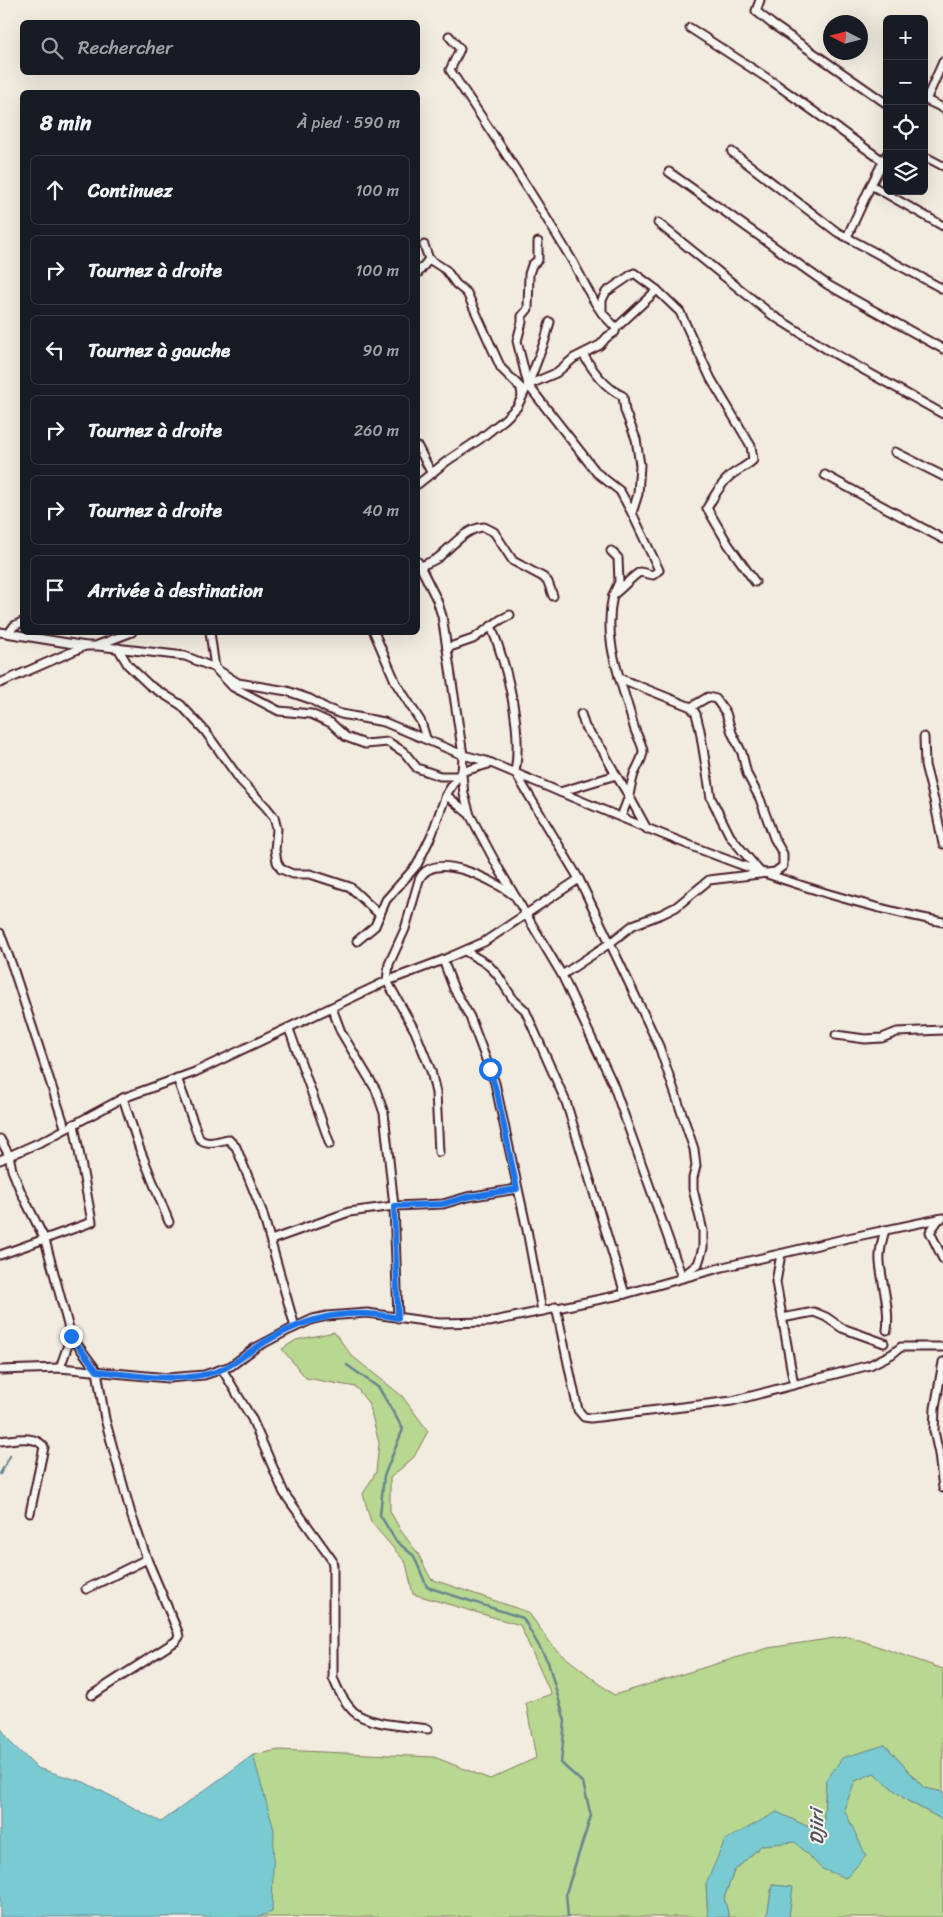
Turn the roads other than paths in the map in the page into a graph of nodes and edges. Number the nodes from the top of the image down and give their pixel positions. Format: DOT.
graph roads {
  1 [pos="760,0"];
  2 [pos="690,28"];
  3 [pos="449,36"];
  4 [pos="943,62"];
  5 [pos="928,93"];
  6 [pos="928,100"];
  7 [pos="883,101"];
  8 [pos="943,108"];
  9 [pos="732,152"];
  10 [pos="883,156"];
  11 [pos="928,158"];
  12 [pos="883,161"];
  13 [pos="943,166"];
  14 [pos="669,172"];
  15 [pos="871,185"];
  16 [pos="658,223"];
  17 [pos="943,226"];
  18 [pos="847,238"];
  19 [pos="538,242"];
  20 [pos="424,244"];
  21 [pos="429,258"];
  22 [pos="420,270"];
  23 [pos="943,289"];
  24 [pos="657,290"];
  25 [pos="602,313"];
  26 [pos="550,322"];
  27 [pos="616,328"];
  28 [pos="943,349"];
  29 [pos="582,354"];
  30 [pos="528,385"];
  31 [pos="522,399"];
  32 [pos="943,414"];
  33 [pos="420,450"];
  34 [pos="895,452"];
  35 [pos="432,474"];
  36 [pos="825,474"];
  37 [pos="943,476"];
  38 [pos="420,483"];
  39 [pos="632,513"];
  40 [pos="943,539"];
  41 [pos="611,551"];
  42 [pos="420,564"];
  43 [pos="420,566"];
  44 [pos="755,582"];
  45 [pos="613,595"];
  46 [pos="553,596"];
  47 [pos="510,615"];
  48 [pos="20,623"];
  49 [pos="491,626"];
  50 [pos="0,632"];
  51 [pos="9,633"];
  52 [pos="125,635"];
  53 [pos="210,635"];
  54 [pos="375,635"];
  55 [pos="86,646"];
  56 [pos="98,646"];
  57 [pos="118,648"];
  58 [pos="447,648"];
  59 [pos="215,668"];
  60 [pos="619,678"];
  61 [pos="0,683"];
  62 [pos="691,707"];
  63 [pos="581,714"];
  64 [pos="924,737"];
  65 [pos="426,738"];
  66 [pos="463,755"];
  67 [pos="492,763"];
  68 [pos="514,772"];
  69 [pos="460,774"];
  70 [pos="616,776"];
  71 [pos="560,792"];
  72 [pos="446,795"];
  73 [pos="629,796"];
  74 [pos="470,815"];
  75 [pos="622,817"];
  76 [pos="647,830"];
  77 [pos="943,844"];
  78 [pos="761,874"];
  79 [pos="579,879"];
  80 [pos="519,900"];
  81 [pos="526,915"];
  82 [pos="380,916"];
  83 [pos="943,922"];
  84 [pos="0,933"];
  85 [pos="357,942"];
  86 [pos="610,943"];
  87 [pos="465,951"];
  88 [pos="443,960"];
  89 [pos="562,975"];
  90 [pos="387,981"];
  91 [pos="332,1008"];
  92 [pos="289,1028"];
  93 [pos="943,1030"];
  94 [pos="836,1035"];
  95 [pos="177,1078"];
  96 [pos="123,1098"];
  97 [pos="74,1124"];
  98 [pos="65,1127"];
  99 [pos="0,1138"];
  100 [pos="330,1144"];
  101 [pos="439,1152"];
  102 [pos="9,1155"];
  103 [pos="0,1160"];
  104 [pos="517,1189"];
  105 [pos="394,1206"];
  106 [pos="941,1218"];
  107 [pos="169,1222"];
  108 [pos="885,1230"];
  109 [pos="45,1240"];
  110 [pos="271,1240"];
  111 [pos="781,1254"];
  112 [pos="0,1255"];
  113 [pos="943,1259"];
  114 [pos="682,1277"];
  115 [pos="625,1294"];
  116 [pos="556,1307"];
  117 [pos="542,1311"];
  118 [pos="398,1318"];
  119 [pos="782,1318"];
  120 [pos="295,1327"];
  121 [pos="887,1330"];
  122 [pos="71,1336"];
  123 [pos="884,1343"];
  124 [pos="943,1347"];
  125 [pos="943,1362"];
  126 [pos="60,1368"];
  127 [pos="0,1370"];
  128 [pos="222,1370"];
  129 [pos="97,1371"];
  130 [pos="794,1385"];
  131 [pos="0,1441"];
  132 [pos="943,1488"];
  133 [pos="30,1513"];
  134 [pos="147,1559"];
  135 [pos="86,1589"];
  136 [pos="92,1695"];
  137 [pos="428,1729"];
  1 -- 7 [label="street"];
  2 -- 10 [label="street"];
  3 -- 25 [label="street"];
  4 -- 5 [label="street"];
  6 -- 8 [label="street"];
  9 -- 18 [label="street"];
  11 -- 13 [label="street"];
  12 -- 15 [label="street"];
  14 -- 28 [label="street"];
  15 -- 17 [label="street"];
  15 -- 18 [label="street"];
  16 -- 32 [label="street"];
  18 -- 23 [label="street"];
  19 -- 30 [label="street"];
  20 -- 21 [label="street"];
  21 -- 22 [label="street"];
  21 -- 31 [label="street"];
  24 -- 25 [label="street"];
  24 -- 27 [label="street"];
  24 -- 44 [label="street"];
  25 -- 27 [label="street"];
  26 -- 30 [label="street"];
  27 -- 29 [label="street"];
  29 -- 30 [label="street"];
  29 -- 39 [label="street"];
  30 -- 31 [label="street"];
  30 -- 39 [label="street"];
  31 -- 35 [label="street"];
  33 -- 35 [label="street"];
  34 -- 37 [label="street"];
  35 -- 38 [label="street"];
  36 -- 40 [label="street"];
  39 -- 45 [label="street"];
  41 -- 45 [label="street"];
  42 -- 46 [label="street"];
  43 -- 58 [label="street"];
  45 -- 60 [label="street"];
  47 -- 49 [label="street"];
  48 -- 51 [label="street"];
  49 -- 58 [label="street"];
  49 -- 68 [label="street"];
  50 -- 51 [label="street"];
  51 -- 55 [label="street"];
  52 -- 56 [label="street"];
  53 -- 59 [label="street"];
  54 -- 65 [label="street"];
  55 -- 56 [label="street"];
  55 -- 61 [label="street"];
  56 -- 57 [label="street"];
  57 -- 59 [label="street"];
  57 -- 82 [label="street"];
  58 -- 66 [label="street"];
  59 -- 65 [label="street"];
  59 -- 69 [label="street"];
  60 -- 62 [label="street"];
  60 -- 73 [label="street"];
  62 -- 78 [label="street"];
  62 -- 78 [label="street"];
  63 -- 70 [label="street"];
  64 -- 77 [label="street"];
  65 -- 66 [label="street"];
  66 -- 67 [label="street"];
  66 -- 69 [label="street"];
  67 -- 68 [label="street"];
  67 -- 69 [label="street"];
  68 -- 71 [label="street"];
  68 -- 79 [label="street"];
  69 -- 72 [label="street"];
  69 -- 74 [label="street"];
  70 -- 71 [label="street"];
  70 -- 73 [label="street"];
  71 -- 75 [label="street"];
  72 -- 74 [label="street"];
  72 -- 82 [label="street"];
  73 -- 75 [label="street"];
  73 -- 76 [label="street"];
  74 -- 80 [label="street"];
  75 -- 76 [label="street"];
  76 -- 78 [label="street"];
  78 -- 83 [label="street"];
  78 -- 86 [label="street"];
  79 -- 81 [label="street"];
  79 -- 86 [label="street"];
  80 -- 81 [label="street"];
  80 -- 90 [label="street"];
  81 -- 87 [label="street"];
  81 -- 89 [label="street"];
  82 -- 85 [label="street"];
  84 -- 98 [label="street"];
  86 -- 89 [label="street"];
  86 -- 114 [label="street"];
  87 -- 88 [label="street"];
  87 -- 115 [label="street"];
  88 -- 90 [label="street"];
  88 -- 104 [label="street"];
  89 -- 114 [label="street"];
  90 -- 91 [label="street"];
  90 -- 101 [label="street"];
  91 -- 92 [label="street"];
  91 -- 105 [label="street"];
  92 -- 95 [label="street"];
  92 -- 100 [label="street"];
  93 -- 94 [label="street"];
  95 -- 96 [label="street"];
  95 -- 110 [label="street"];
  96 -- 97 [label="street"];
  96 -- 107 [label="street"];
  97 -- 98 [label="street"];
  97 -- 109 [label="street"];
  98 -- 102 [label="street"];
  99 -- 102 [label="street"];
  102 -- 103 [label="street"];
  102 -- 109 [label="street"];
  104 -- 105 [label="street"];
  104 -- 117 [label="street"];
  105 -- 110 [label="street"];
  105 -- 118 [label="street"];
  106 -- 108 [label="street"];
  106 -- 113 [label="street"];
  108 -- 111 [label="street"];
  108 -- 121 [label="street"];
  109 -- 112 [label="street"];
  109 -- 122 [label="street"];
  110 -- 120 [label="street"];
  111 -- 114 [label="street"];
  111 -- 119 [label="street"];
  114 -- 115 [label="street"];
  115 -- 116 [label="street"];
  116 -- 117 [label="street"];
  116 -- 130 [label="street"];
  117 -- 118 [label="street"];
  118 -- 120 [label="street"];
  119 -- 123 [label="street"];
  119 -- 130 [label="street"];
  120 -- 128 [label="street"];
  122 -- 126 [label="street"];
  122 -- 129 [label="street"];
  124 -- 130 [label="street"];
  125 -- 132 [label="street"];
  126 -- 127 [label="street"];
  126 -- 129 [label="street"];
  128 -- 129 [label="street"];
  128 -- 137 [label="street"];
  129 -- 134 [label="street"];
  131 -- 133 [label="street"];
  134 -- 135 [label="street"];
  134 -- 136 [label="street"];
}
